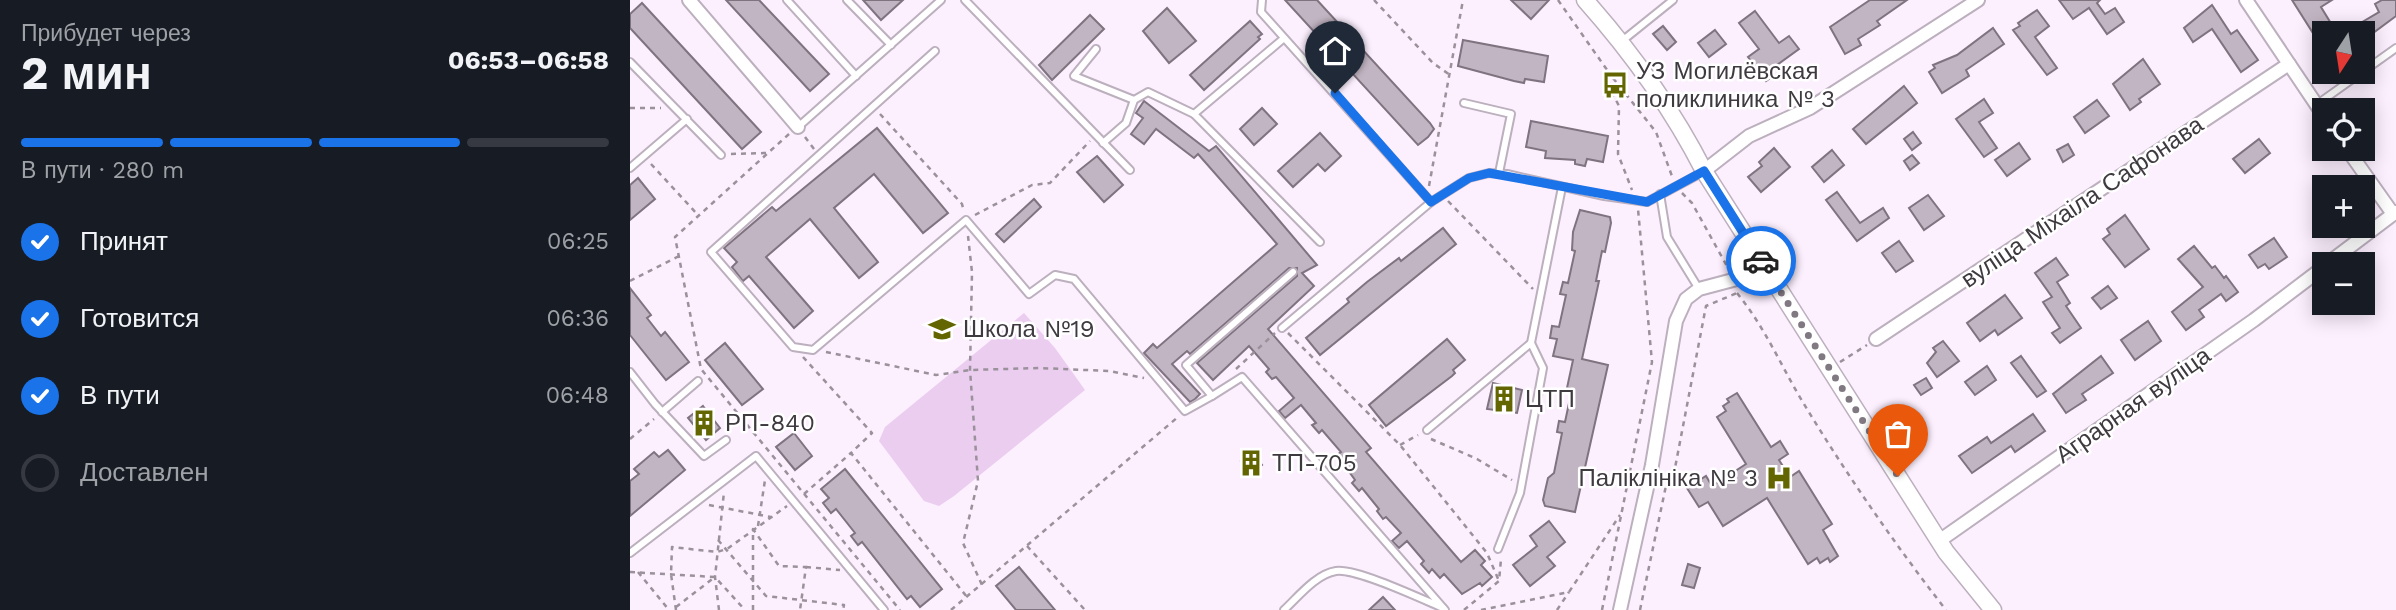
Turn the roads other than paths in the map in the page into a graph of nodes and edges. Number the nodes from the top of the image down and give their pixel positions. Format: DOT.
graph roads {
  1 [pos="689,0"];
  2 [pos="788,0"];
  3 [pos="847,0"];
  4 [pos="941,0"];
  5 [pos="965,0"];
  6 [pos="1262,0"];
  7 [pos="1585,0"];
  8 [pos="1673,0"];
  9 [pos="1978,0"];
  10 [pos="2245,0"];
  11 [pos="1283,39"];
  12 [pos="1622,41"];
  13 [pos="891,45"];
  14 [pos="2396,48"];
  15 [pos="1096,49"];
  16 [pos="934,51"];
  17 [pos="630,62"];
  18 [pos="2289,64"];
  19 [pos="856,76"];
  20 [pos="2312,98"];
  21 [pos="2335,98"];
  22 [pos="1134,100"];
  23 [pos="1464,103"];
  24 [pos="1194,114"];
  25 [pos="687,119"];
  26 [pos="798,127"];
  27 [pos="1103,143"];
  28 [pos="721,155"];
  29 [pos="2356,161"];
  30 [pos="630,169"];
  31 [pos="1130,170"];
  32 [pos="1704,171"];
  33 [pos="1499,173"];
  34 [pos="1562,187"];
  35 [pos="1660,194"];
  36 [pos="1429,199"];
  37 [pos="2395,213"];
  38 [pos="1320,242"];
  39 [pos="2342,252"];
  40 [pos="1767,271"];
  41 [pos="1293,272"];
  42 [pos="2312,275"];
  43 [pos="1699,289"];
  44 [pos="1282,328"];
  45 [pos="1875,339"];
  46 [pos="1531,343"];
  47 [pos="631,374"];
  48 [pos="698,381"];
  49 [pos="1212,396"];
  50 [pos="662,412"];
  51 [pos="1427,430"];
  52 [pos="726,440"];
  53 [pos="1939,541"];
  54 [pos="1498,549"];
  55 [pos="630,553"];
  56 [pos="884,610"];
  57 [pos="1284,610"];
  58 [pos="1446,610"];
  59 [pos="1620,610"];
  60 [pos="1993,610"];
  1 -- 26 [label="street"];
  2 -- 19 [label="lane"];
  3 -- 13 [label="lane"];
  4 -- 13 [label="lane"];
  5 -- 27 [label="lane"];
  6 -- 11 [label="lane"];
  7 -- 12 [label="street"];
  8 -- 12 [label="lane"];
  9 -- 32 [label="street"];
  10 -- 18 [label="street"];
  11 -- 24 [label="lane"];
  11 -- 36 [label="lane"];
  12 -- 32 [label="street"];
  13 -- 19 [label="lane"];
  14 -- 21 [label="lane"];
  15 -- 22 [label="lane"];
  16 -- 49 [label="lane"];
  17 -- 25 [label="lane"];
  18 -- 20 [label="street"];
  18 -- 45 [label="street, вуліца Міхаіла Сафонава"];
  19 -- 26 [label="lane"];
  22 -- 24 [label="lane"];
  22 -- 27 [label="lane"];
  23 -- 33 [label="lane"];
  24 -- 38 [label="lane"];
  25 -- 28 [label="lane"];
  25 -- 30 [label="lane"];
  27 -- 31 [label="lane"];
  29 -- 37 [label="street"];
  32 -- 35 [label="lane"];
  32 -- 40 [label="street"];
  33 -- 34 [label="lane"];
  33 -- 36 [label="lane"];
  34 -- 35 [label="lane"];
  34 -- 46 [label="lane"];
  35 -- 43 [label="lane"];
  36 -- 44 [label="lane"];
  37 -- 39 [label="street, Аграрная вуліца"];
  40 -- 43 [label="street"];
  40 -- 53 [label="street"];
  41 -- 49 [label="lane"];
  42 -- 53 [label="street, Аграрная вуліца"];
  43 -- 59 [label="street"];
  46 -- 51 [label="lane"];
  46 -- 54 [label="lane"];
  47 -- 50 [label="lane"];
  48 -- 50 [label="lane"];
  49 -- 58 [label="lane"];
  50 -- 52 [label="lane"];
  53 -- 60 [label="street"];
  55 -- 56 [label="lane"];
  57 -- 58 [label="lane"];
}
